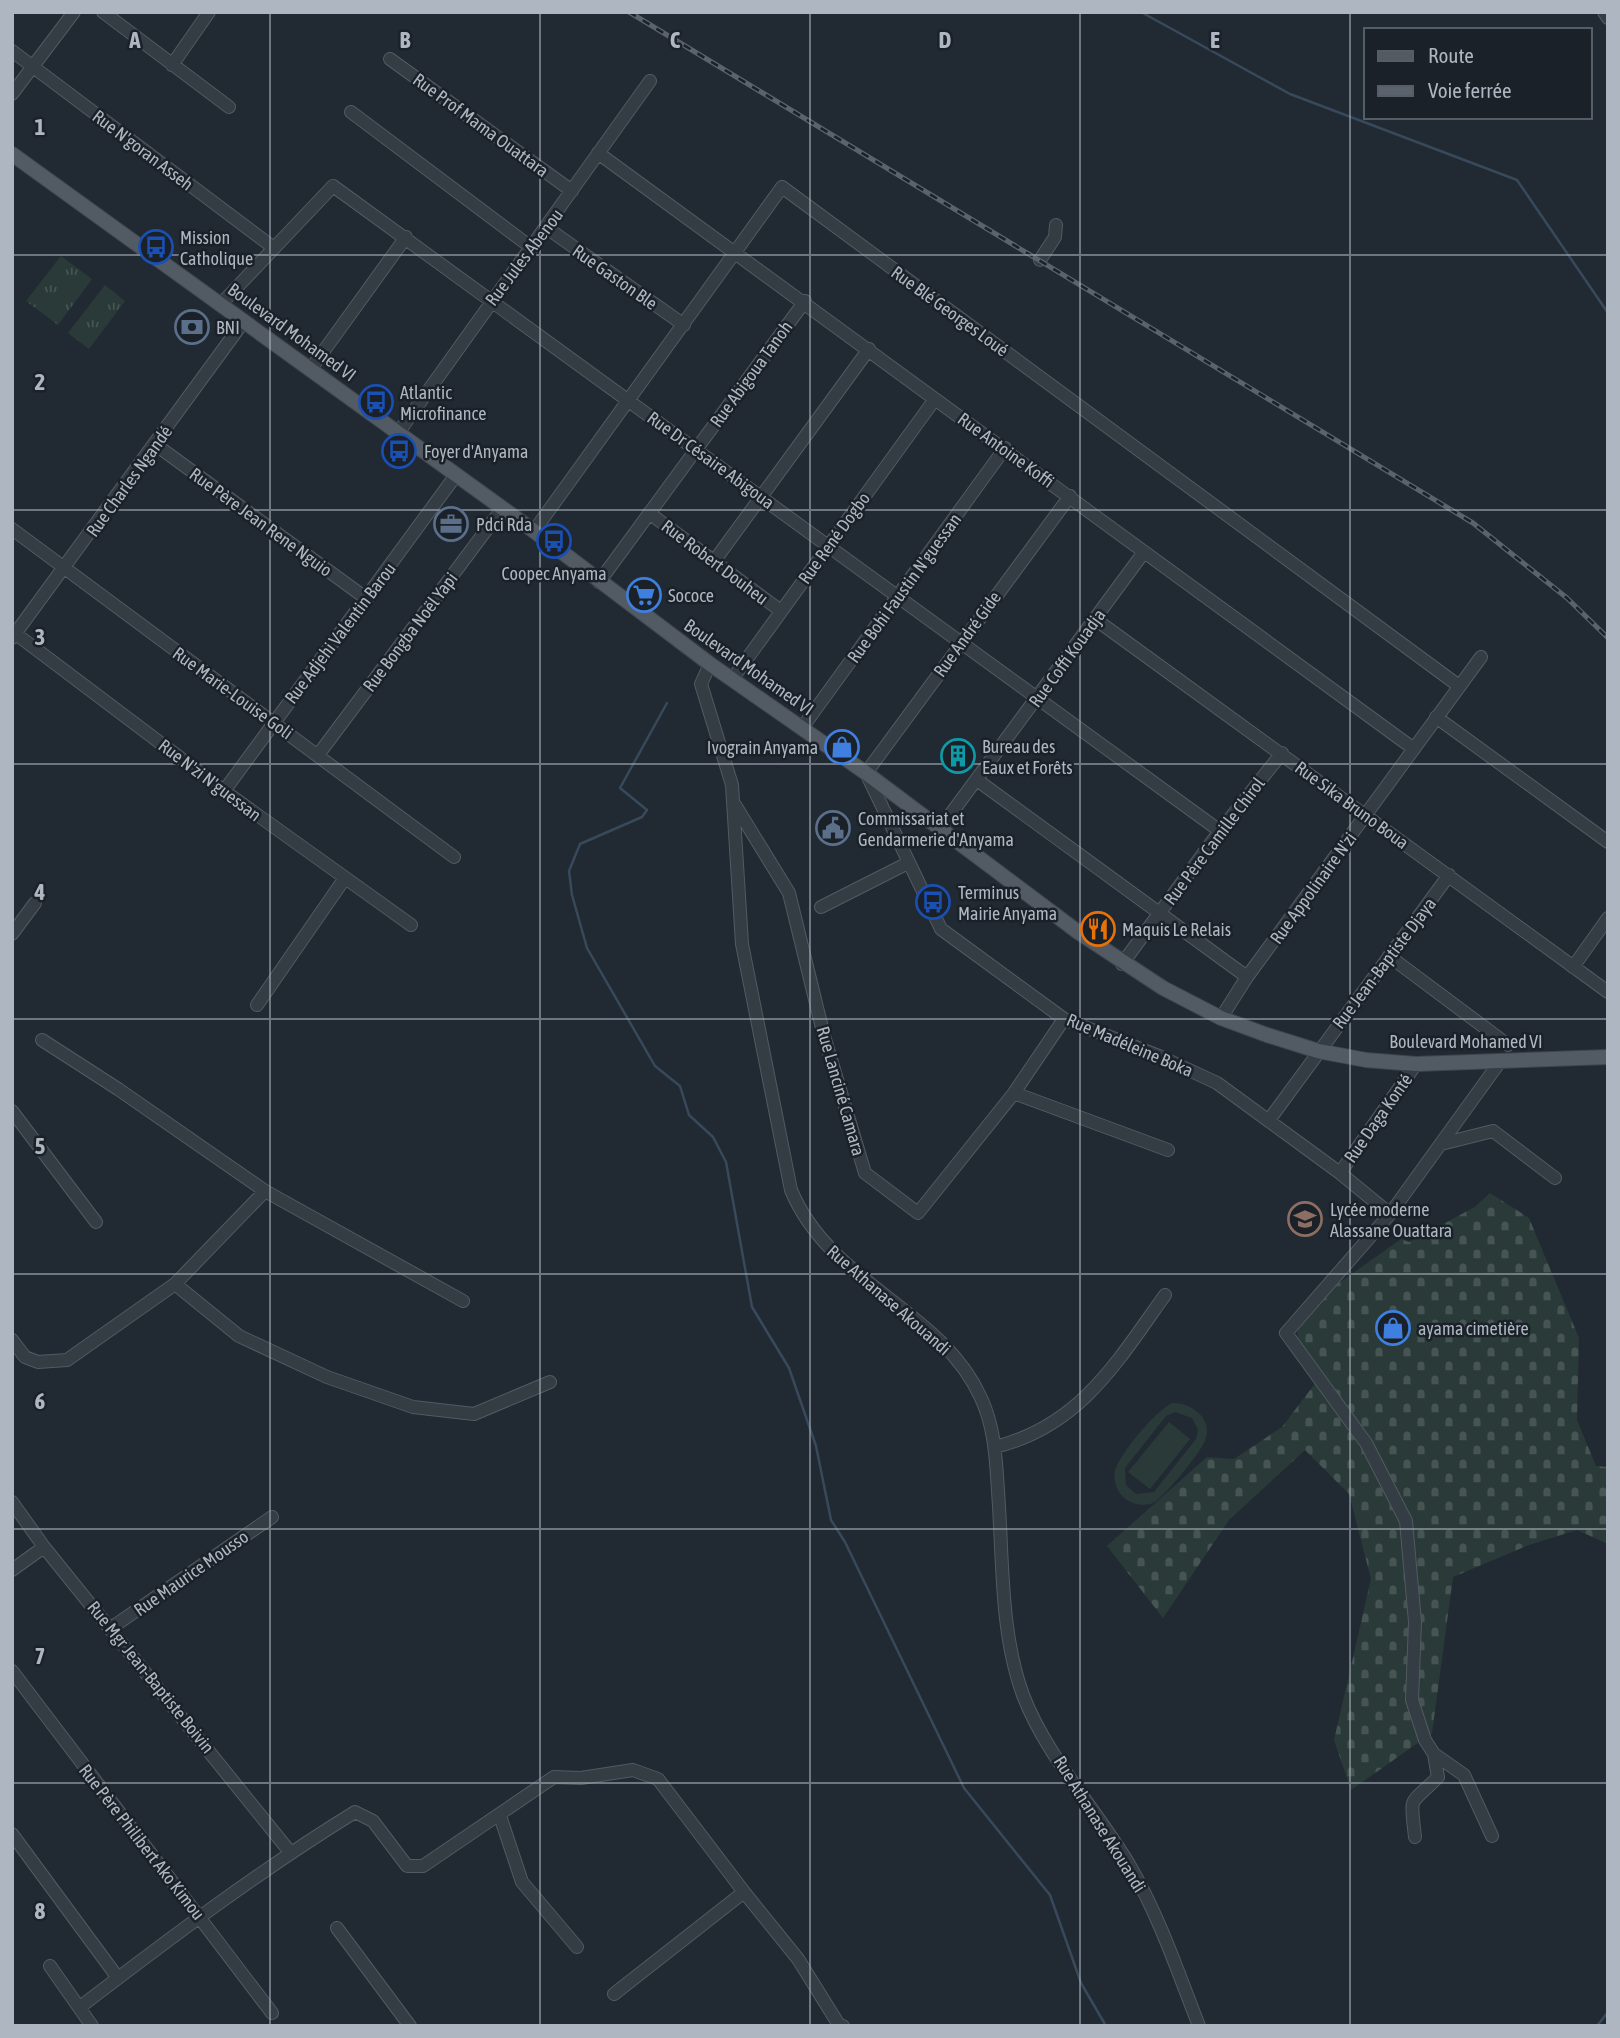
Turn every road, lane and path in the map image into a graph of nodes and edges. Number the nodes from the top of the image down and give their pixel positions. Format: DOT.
graph roads {
  1 [pos="74,12"];
  2 [pos="103,12"];
  3 [pos="209,12"];
  4 [pos="1604,12"];
  5 [pos="1608,18"];
  6 [pos="12,51"];
  7 [pos="390,59"];
  8 [pos="172,65"];
  9 [pos="32,67"];
  10 [pos="650,81"];
  11 [pos="12,94"];
  12 [pos="229,107"];
  13 [pos="351,112"];
  14 [pos="598,153"];
  15 [pos="12,154"];
  16 [pos="572,191"];
  17 [pos="1056,225"];
  18 [pos="547,228"];
  19 [pos="406,237"];
  20 [pos="274,248"];
  21 [pos="532,248"];
  22 [pos="737,252"];
  23 [pos="1040,260"];
  24 [pos="492,299"];
  25 [pos="805,301"];
  26 [pos="221,304"];
  27 [pos="244,321"];
  28 [pos="684,325"];
  29 [pos="869,349"];
  30 [pos="310,370"];
  31 [pos="935,399"];
  32 [pos="631,401"];
  33 [pos="398,433"];
  34 [pos="156,445"];
  35 [pos="1005,448"];
  36 [pos="696,450"];
  37 [pos="456,475"];
  38 [pos="1070,496"];
  39 [pos="762,497"];
  40 [pos="502,509"];
  41 [pos="649,513"];
  42 [pos="12,529"];
  43 [pos="534,531"];
  44 [pos="828,546"];
  45 [pos="1144,552"];
  46 [pos="715,560"];
  47 [pos="65,568"];
  48 [pos="599,582"];
  49 [pos="898,596"];
  50 [pos="367,599"];
  51 [pos="781,611"];
  52 [pos="1095,619"];
  53 [pos="13,634"];
  54 [pos="961,641"];
  55 [pos="1481,657"];
  56 [pos="710,664"];
  57 [pos="733,678"];
  58 [pos="1458,686"];
  59 [pos="1037,697"];
  60 [pos="1436,718"];
  61 [pos="274,722"];
  62 [pos="802,728"];
  63 [pos="1414,748"];
  64 [pos="1282,753"];
  65 [pos="318,755"];
  66 [pos="866,773"];
  67 [pos="977,780"];
  68 [pos="224,791"];
  69 [pos="734,804"];
  70 [pos="1365,816"];
  71 [pos="939,830"];
  72 [pos="1220,831"];
  73 [pos="1608,842"];
  74 [pos="454,857"];
  75 [pos="908,863"];
  76 [pos="1449,875"];
  77 [pos="345,878"];
  78 [pos="35,903"];
  79 [pos="821,906"];
  80 [pos="1159,914"];
  81 [pos="1608,918"];
  82 [pos="411,925"];
  83 [pos="12,934"];
  84 [pos="1389,956"];
  85 [pos="1122,964"];
  86 [pos="1573,967"];
  87 [pos="1247,977"];
  88 [pos="1608,992"];
  89 [pos="257,1005"];
  90 [pos="1221,1018"];
  91 [pos="1064,1019"];
  92 [pos="41,1040"];
  93 [pos="1508,1045"];
  94 [pos="1318,1051"];
  95 [pos="1608,1057"];
  96 [pos="1499,1063"];
  97 [pos="1416,1064"];
  98 [pos="1014,1093"];
  99 [pos="12,1111"];
  100 [pos="1269,1120"];
  101 [pos="1441,1144"];
  102 [pos="1168,1150"];
  103 [pos="1340,1172"];
  104 [pos="1555,1178"];
  105 [pos="265,1191"];
  106 [pos="1390,1214"];
  107 [pos="96,1222"];
  108 [pos="175,1284"];
  109 [pos="1165,1295"];
  110 [pos="463,1301"];
  111 [pos="12,1340"];
  112 [pos="550,1381"];
  113 [pos="995,1447"];
  114 [pos="12,1502"];
  115 [pos="272,1517"];
  116 [pos="44,1547"];
  117 [pos="12,1570"];
  118 [pos="111,1628"];
  119 [pos="12,1671"];
  120 [pos="1434,1754"];
  121 [pos="500,1816"];
  122 [pos="12,1834"];
  123 [pos="1492,1836"];
  124 [pos="1415,1837"];
  125 [pos="290,1852"];
  126 [pos="744,1892"];
  127 [pos="199,1916"];
  128 [pos="337,1928"];
  129 [pos="577,1947"];
  130 [pos="50,1966"];
  131 [pos="118,1978"];
  132 [pos="614,1994"];
  133 [pos="80,2007"];
  134 [pos="272,2013"];
  135 [pos="92,2026"];
  136 [pos="410,2026"];
  137 [pos="840,2026"];
  138 [pos="1199,2026"];
  1 -- 9 [label="street"];
  2 -- 8 [label="street"];
  3 -- 8 [label="street"];
  4 -- 5 [label="street"];
  6 -- 9 [label="street, Rue N'goran Asseh"];
  7 -- 16 [label="street, Rue Prof Mama Ouattara"];
  8 -- 12 [label="street"];
  9 -- 11 [label="street"];
  9 -- 20 [label="street, Rue N'goran Asseh"];
  10 -- 14 [label="street, Rue Jules Abenou"];
  13 -- 21 [label="street"];
  14 -- 16 [label="street, Rue Jules Abenou"];
  14 -- 22 [label="street, Rue Antoine Koffi"];
  15 -- 26 [label="main road, Boulevard Mohamed VI"];
  16 -- 18 [label="street, Rue Jules Abenou"];
  17 -- 23 [label="street"];
  18 -- 21 [label="street, Rue Jules Abenou"];
  18 -- 28 [label="street, Rue Gaston Ble"];
  19 -- 20 [label="street, Rue Dr Césaire Abigoua"];
  19 -- 24 [label="street, Rue Dr Césaire Abigoua"];
  19 -- 30 [label="street"];
  20 -- 26 [label="street, Rue Dr Césaire Abigoua"];
  21 -- 24 [label="street, Rue Jules Abenou"];
  22 -- 25 [label="street, Rue Antoine Koffi"];
  22 -- 28 [label="street, Rue Blé Georges Loué"];
  22 -- 58 [label="street, Rue Blé Georges Loué"];
  24 -- 32 [label="street, Rue Dr Césaire Abigoua"];
  24 -- 33 [label="street, Rue Jules Abenou"];
  25 -- 29 [label="street, Rue Antoine Koffi"];
  25 -- 36 [label="street, Rue Abigoua Tanoh"];
  26 -- 27 [label="main road, Boulevard Mohamed VI"];
  27 -- 30 [label="main road, Boulevard Mohamed VI"];
  27 -- 34 [label="street, Rue Charles Ngandé"];
  28 -- 32 [label="street, Rue Blé Georges Loué"];
  29 -- 31 [label="street, Rue Antoine Koffi"];
  29 -- 39 [label="street"];
  30 -- 33 [label="main road, Boulevard Mohamed VI"];
  31 -- 35 [label="street, Rue Antoine Koffi"];
  31 -- 44 [label="street, Rue René Dogbo"];
  32 -- 36 [label="street, Rue Dr Césaire Abigoua"];
  32 -- 43 [label="street, Rue Blé Georges Loué"];
  33 -- 37 [label="main road, Boulevard Mohamed VI"];
  34 -- 47 [label="street, Rue Charles Ngandé"];
  34 -- 50 [label="street, Rue Père Jean Rene Nguio"];
  35 -- 38 [label="street, Rue Antoine Koffi"];
  35 -- 49 [label="street, Rue Bohi Faustin N'guessan"];
  36 -- 39 [label="street, Rue Dr Césaire Abigoua"];
  36 -- 41 [label="street, Rue Abigoua Tanoh"];
  37 -- 40 [label="main road, Boulevard Mohamed VI"];
  37 -- 50 [label="street, Rue Adjehi Valentin Barou"];
  38 -- 45 [label="street, Rue Antoine Koffi"];
  38 -- 54 [label="street, Rue André Gide"];
  39 -- 44 [label="street, Rue Dr Césaire Abigoua"];
  39 -- 46 [label="street"];
  40 -- 43 [label="main road, Boulevard Mohamed VI"];
  40 -- 65 [label="street, Rue Bongba Noël Yapi"];
  41 -- 46 [label="street, Rue Robert Douheu"];
  41 -- 48 [label="street, Rue Abigoua Tanoh"];
  42 -- 47 [label="street, Rue Marie-Louise Goli"];
  43 -- 48 [label="main road, Boulevard Mohamed VI"];
  44 -- 49 [label="street, Rue Dr Césaire Abigoua"];
  44 -- 51 [label="street, Rue René Dogbo"];
  45 -- 52 [label="street, Rue Coffi Kouadja"];
  45 -- 63 [label="street, Rue Antoine Koffi"];
  46 -- 51 [label="street, Rue Robert Douheu"];
  47 -- 53 [label="street, Rue Charles Ngandé"];
  47 -- 61 [label="street, Rue Marie-Louise Goli"];
  48 -- 56 [label="main road, Boulevard Mohamed VI"];
  49 -- 54 [label="street, Rue Dr Césaire Abigoua"];
  49 -- 62 [label="street, Rue Bohi Faustin N'guessan"];
  50 -- 61 [label="street, Rue Adjehi Valentin Barou"];
  51 -- 57 [label="street, Rue René Dogbo"];
  52 -- 59 [label="street, Rue Coffi Kouadja"];
  52 -- 64 [label="street, Rue Sika Bruno Boua"];
  53 -- 68 [label="street, Rue N'zi N'guessan"];
  54 -- 59 [label="street, Rue Dr Césaire Abigoua"];
  54 -- 66 [label="street, Rue André Gide"];
  55 -- 58 [label="street, Rue Appolinaire N'zi"];
  56 -- 57 [label="main road, Boulevard Mohamed VI"];
  56 -- 69 [label="street, Rue Athanase Akouandi"];
  57 -- 62 [label="main road, Boulevard Mohamed VI"];
  58 -- 60 [label="street, Rue Appolinaire N'zi"];
  59 -- 67 [label="street, Rue Coffi Kouadja"];
  59 -- 72 [label="street, Rue Dr Césaire Abigoua"];
  60 -- 63 [label="street, Rue Appolinaire N'zi"];
  60 -- 73 [label="street"];
  61 -- 65 [label="street, Rue Marie-Louise Goli"];
  61 -- 68 [label="street, Rue Adjehi Valentin Barou"];
  62 -- 66 [label="main road, Boulevard Mohamed VI"];
  63 -- 70 [label="street, Rue Appolinaire N'zi"];
  64 -- 70 [label="street, Rue Sika Bruno Boua"];
  64 -- 72 [label="street, Rue Père Camille Chirol"];
  65 -- 74 [label="street, Rue Marie-Louise Goli"];
  66 -- 71 [label="main road, Boulevard Mohamed VI"];
  66 -- 75 [label="street, Rue Madéleine Boka"];
  67 -- 71 [label="street, Rue Coffi Kouadja"];
  67 -- 80 [label="street"];
  68 -- 77 [label="street, Rue N'zi N'guessan"];
  69 -- 98 [label="street, Rue Lanciné Camara"];
  69 -- 113 [label="street, Rue Athanase Akouandi"];
  70 -- 76 [label="street, Rue Sika Bruno Boua"];
  70 -- 87 [label="street, Rue Appolinaire N'zi"];
  71 -- 85 [label="main road, Boulevard Mohamed VI"];
  72 -- 80 [label="street, Rue Père Camille Chirol"];
  75 -- 79 [label="street"];
  75 -- 91 [label="street, Rue Madéleine Boka"];
  76 -- 84 [label="street, Rue Jean-Baptiste Djaya"];
  76 -- 86 [label="street, Rue Sika Bruno Boua"];
  77 -- 82 [label="street, Rue N'zi N'guessan"];
  77 -- 89 [label="street"];
  78 -- 83 [label="street"];
  80 -- 85 [label="street, Rue Père Camille Chirol"];
  80 -- 87 [label="street"];
  81 -- 86 [label="street"];
  84 -- 93 [label="street"];
  84 -- 94 [label="street, Rue Jean-Baptiste Djaya"];
  85 -- 90 [label="main road, Boulevard Mohamed VI"];
  86 -- 88 [label="street, Rue Sika Bruno Boua"];
  87 -- 90 [label="street, Rue Appolinaire N'zi"];
  90 -- 94 [label="main road, Boulevard Mohamed VI"];
  91 -- 98 [label="street, Rue Lanciné Camara"];
  91 -- 100 [label="street, Rue Madéleine Boka"];
  92 -- 105 [label="street"];
  94 -- 97 [label="main road, Boulevard Mohamed VI"];
  94 -- 100 [label="street, Rue Jean-Baptiste Djaya"];
  95 -- 96 [label="main road, Boulevard Mohamed VI"];
  96 -- 97 [label="main road, Boulevard Mohamed VI"];
  96 -- 101 [label="street"];
  97 -- 103 [label="street, Rue Daga Konté"];
  98 -- 102 [label="street"];
  99 -- 107 [label="street"];
  100 -- 103 [label="street, Rue Madéleine Boka"];
  101 -- 104 [label="street"];
  101 -- 106 [label="street"];
  103 -- 106 [label="street, Rue Madéleine Boka"];
  105 -- 108 [label="street"];
  105 -- 110 [label="street"];
  106 -- 120 [label="street"];
  108 -- 111 [label="street"];
  108 -- 112 [label="street"];
  109 -- 113 [label="street"];
  113 -- 138 [label="street, Rue Athanase Akouandi"];
  114 -- 116 [label="street, Rue Mgr Jean-Baptiste Boivin"];
  115 -- 118 [label="street, Rue Maurice Mousso"];
  116 -- 117 [label="street"];
  116 -- 118 [label="street, Rue Mgr Jean-Baptiste Boivin"];
  118 -- 125 [label="street, Rue Mgr Jean-Baptiste Boivin"];
  119 -- 127 [label="street, Rue Père Philibert Ako Kimou"];
  120 -- 123 [label="street"];
  120 -- 124 [label="street"];
  121 -- 125 [label="street"];
  121 -- 126 [label="street"];
  121 -- 129 [label="street"];
  122 -- 131 [label="street"];
  125 -- 127 [label="street"];
  126 -- 132 [label="street"];
  126 -- 137 [label="street"];
  127 -- 131 [label="street"];
  127 -- 134 [label="street, Rue Père Philibert Ako Kimou"];
  128 -- 136 [label="street"];
  130 -- 133 [label="street"];
  131 -- 133 [label="street"];
  133 -- 135 [label="street"];
}
